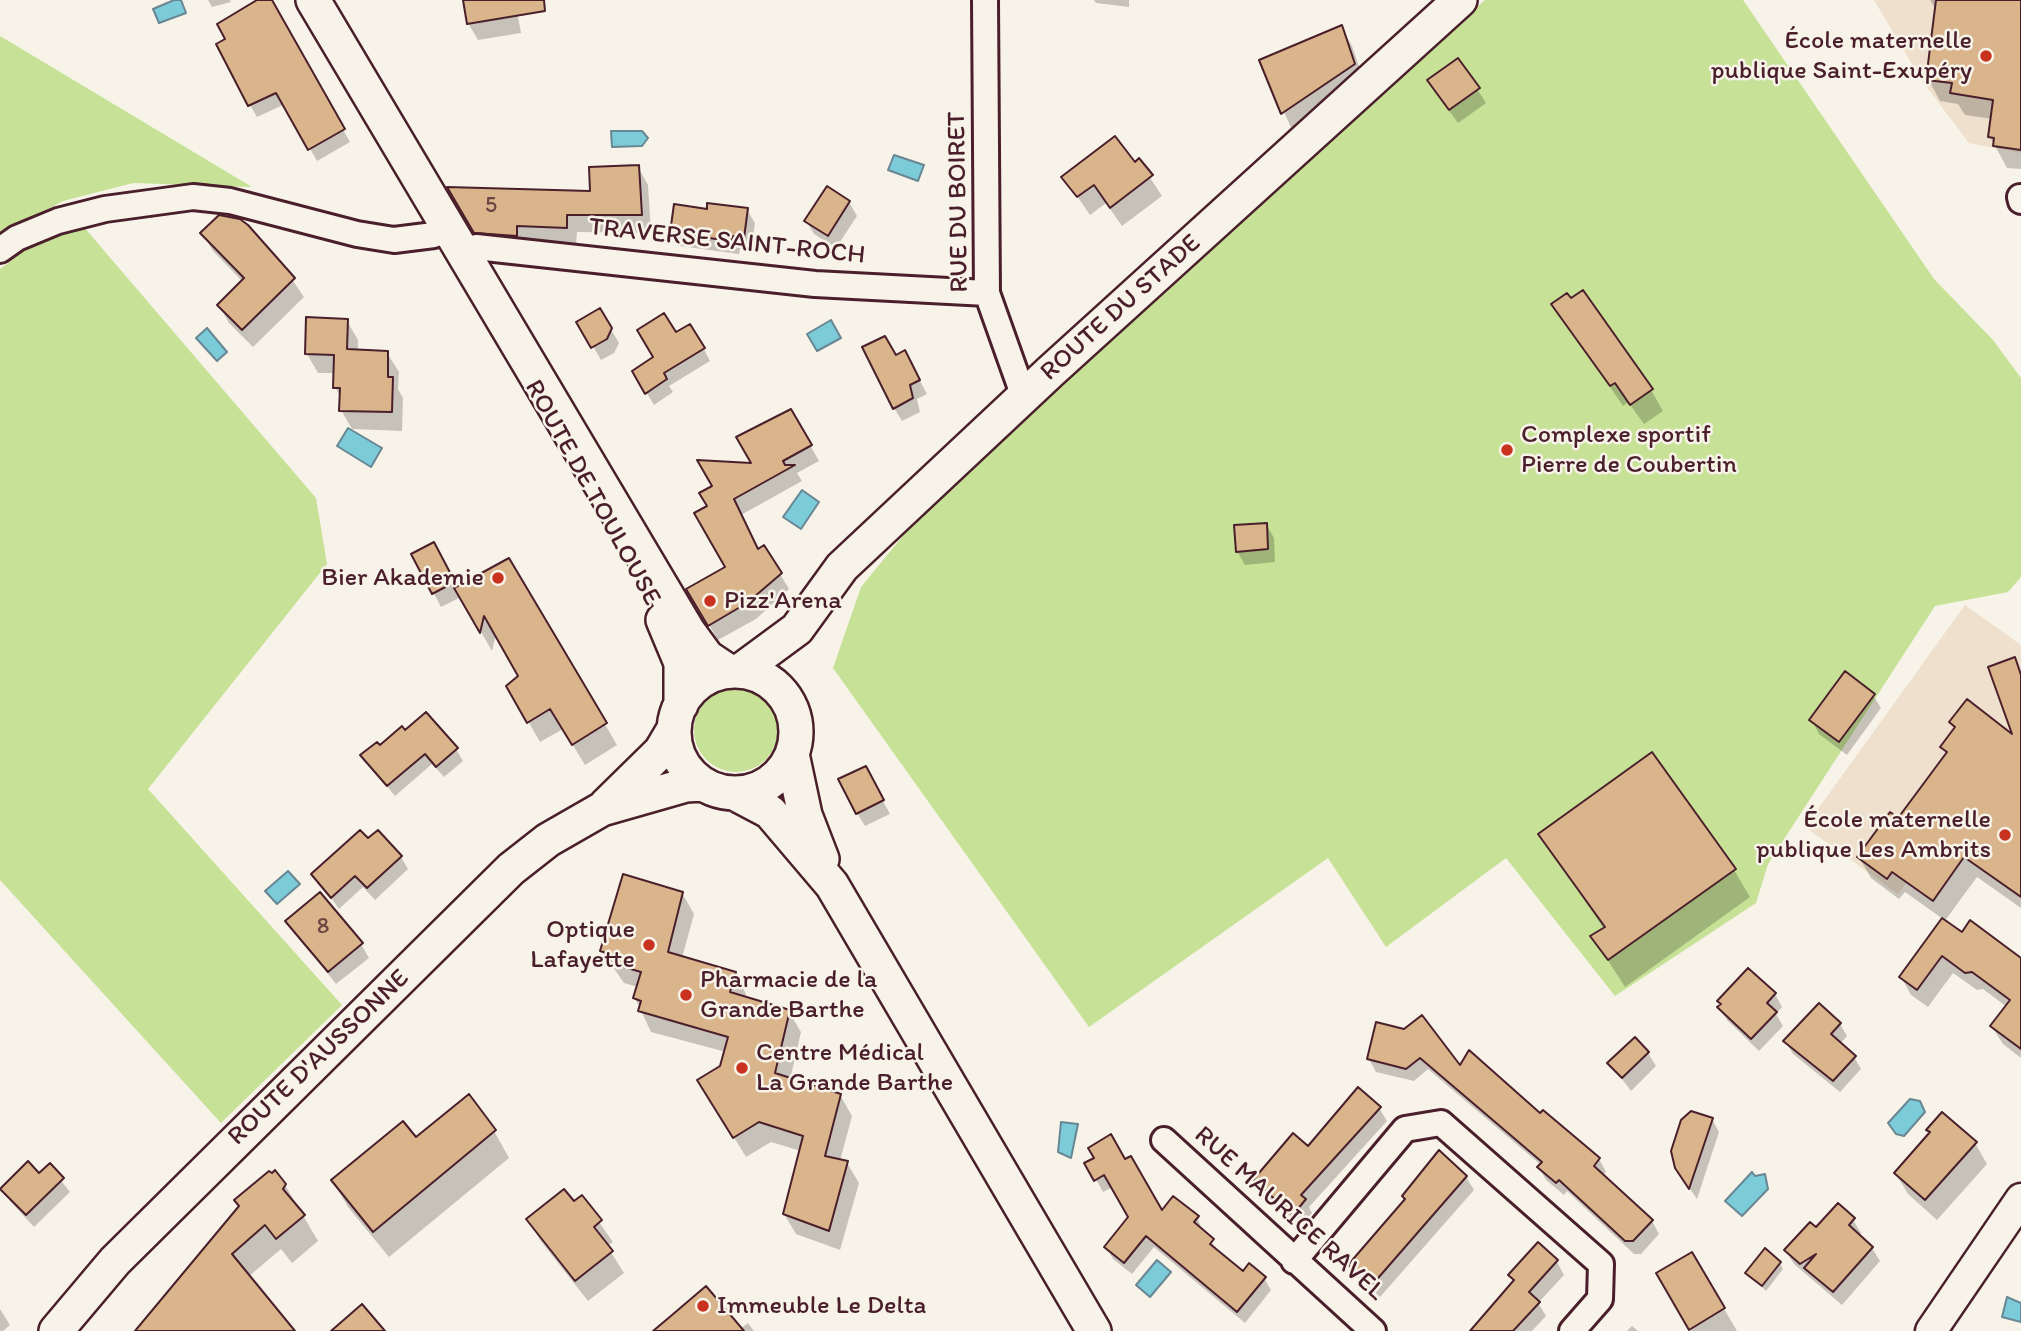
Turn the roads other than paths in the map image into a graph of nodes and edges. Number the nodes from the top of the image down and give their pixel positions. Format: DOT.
graph roads {
  1 [pos="313,0"];
  2 [pos="985,0"];
  3 [pos="1460,0"];
  4 [pos="454,240"];
  5 [pos="0,250"];
  6 [pos="482,286"];
  7 [pos="987,293"];
  8 [pos="1024,397"];
  9 [pos="797,629"];
  10 [pos="734,671"];
  11 [pos="790,705"];
  12 [pos="678,717"];
  13 [pos="792,754"];
  14 [pos="719,788"];
  15 [pos="602,809"];
  16 [pos="832,885"];
  17 [pos="1164,1140"];
  18 [pos="2021,1199"];
  19 [pos="1294,1261"];
  20 [pos="56,1331"];
  21 [pos="1094,1331"];
  22 [pos="1373,1331"];
  23 [pos="1572,1331"];
  24 [pos="1931,1331"];
  1 -- 4 [label="main road, ROUTE DE TOULOUSE"];
  2 -- 7 [label="street, RUE DU BOIRET"];
  3 -- 8 [label="main road, ROUTE DU STADE"];
  4 -- 5 [label="street, TRAVERSE SAINT-ROCH"];
  4 -- 6 [label="main road, ROUTE DE TOULOUSE"];
  4 -- 7 [label="street, TRAVERSE SAINT-ROCH"];
  6 -- 10 [label="main road, ROUTE DE TOULOUSE"];
  6 -- 12 [label="main road, ROUTE DE TOULOUSE"];
  7 -- 8 [label="street, RUE DU BOIRET"];
  8 -- 9 [label="main road, ROUTE DU STADE"];
  9 -- 10 [label="main road, ROUTE DU STADE"];
  9 -- 11 [label="main road"];
  10 -- 11 [label="main road"];
  10 -- 12 [label="main road"];
  11 -- 13 [label="main road"];
  12 -- 14 [label="main road"];
  12 -- 15 [label="main road, ROUTE D'AUSSONNE"];
  13 -- 14 [label="main road"];
  13 -- 16 [label="main road"];
  14 -- 15 [label="main road, ROUTE D'AUSSONNE"];
  14 -- 16 [label="main road"];
  15 -- 20 [label="main road, ROUTE D'AUSSONNE"];
  16 -- 21 [label="main road"];
  17 -- 19 [label="street, RUE MAURICE RAVEL"];
  18 -- 24 [label="street"];
  19 -- 22 [label="street, RUE MAURICE RAVEL"];
  19 -- 23 [label="street"];
}
